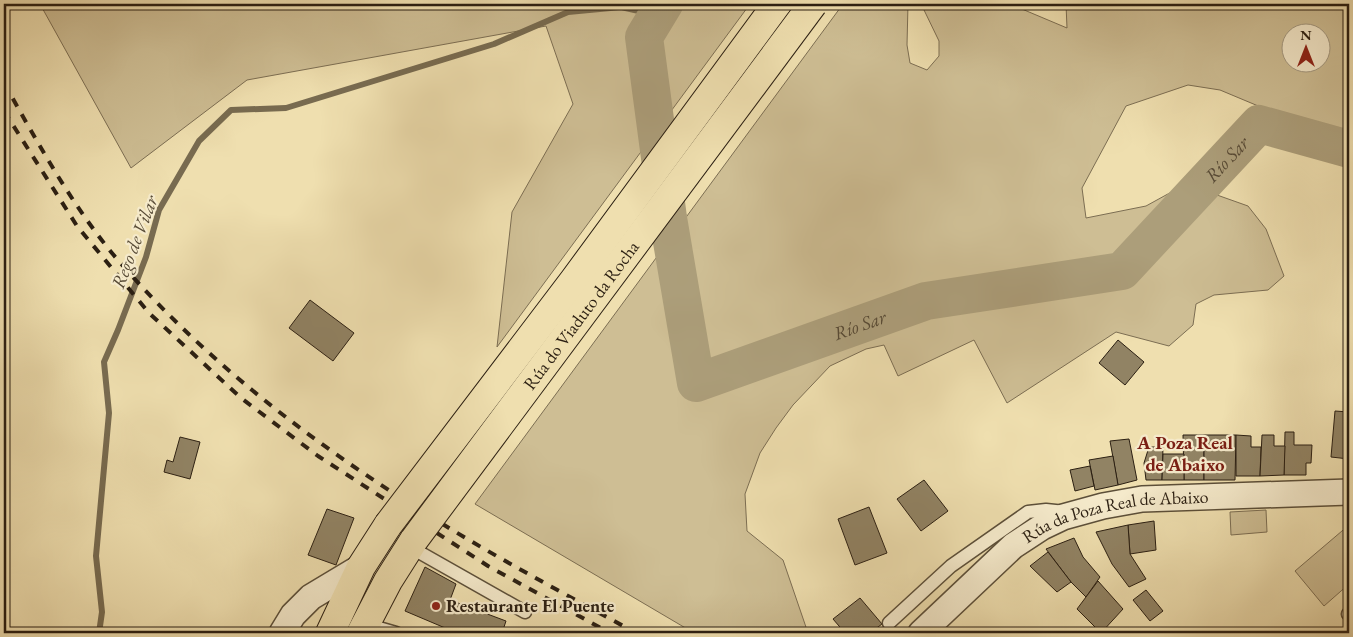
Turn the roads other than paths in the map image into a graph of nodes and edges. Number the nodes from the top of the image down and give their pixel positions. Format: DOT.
graph roads {
  1 [pos="777,4"];
  2 [pos="813,4"];
  3 [pos="1349,492"];
  4 [pos="1075,514"];
  5 [pos="412,544"];
  6 [pos="361,567"];
  7 [pos="525,612"];
  8 [pos="888,623"];
  9 [pos="363,629"];
  10 [pos="282,633"];
  11 [pos="330,633"];
  12 [pos="396,633"];
  13 [pos="921,633"];
  1 -- 6 [label="highway, Rúa do Viaduto da Rocha, bridge"];
  2 -- 5 [label="highway, Rúa do Viaduto da Rocha, bridge"];
  3 -- 4 [label="street, Rúa da Poza Real de Abaixo"];
  4 -- 8 [label="lane"];
  4 -- 13 [label="street, Rúa da Poza Real de Abaixo"];
  5 -- 7 [label="lane"];
  5 -- 9 [label="highway, Rúa do Viaduto da Rocha"];
  6 -- 10 [label="street"];
  6 -- 11 [label="highway, Rúa do Viaduto da Rocha"];
  9 -- 12 [label="lane"];
}
